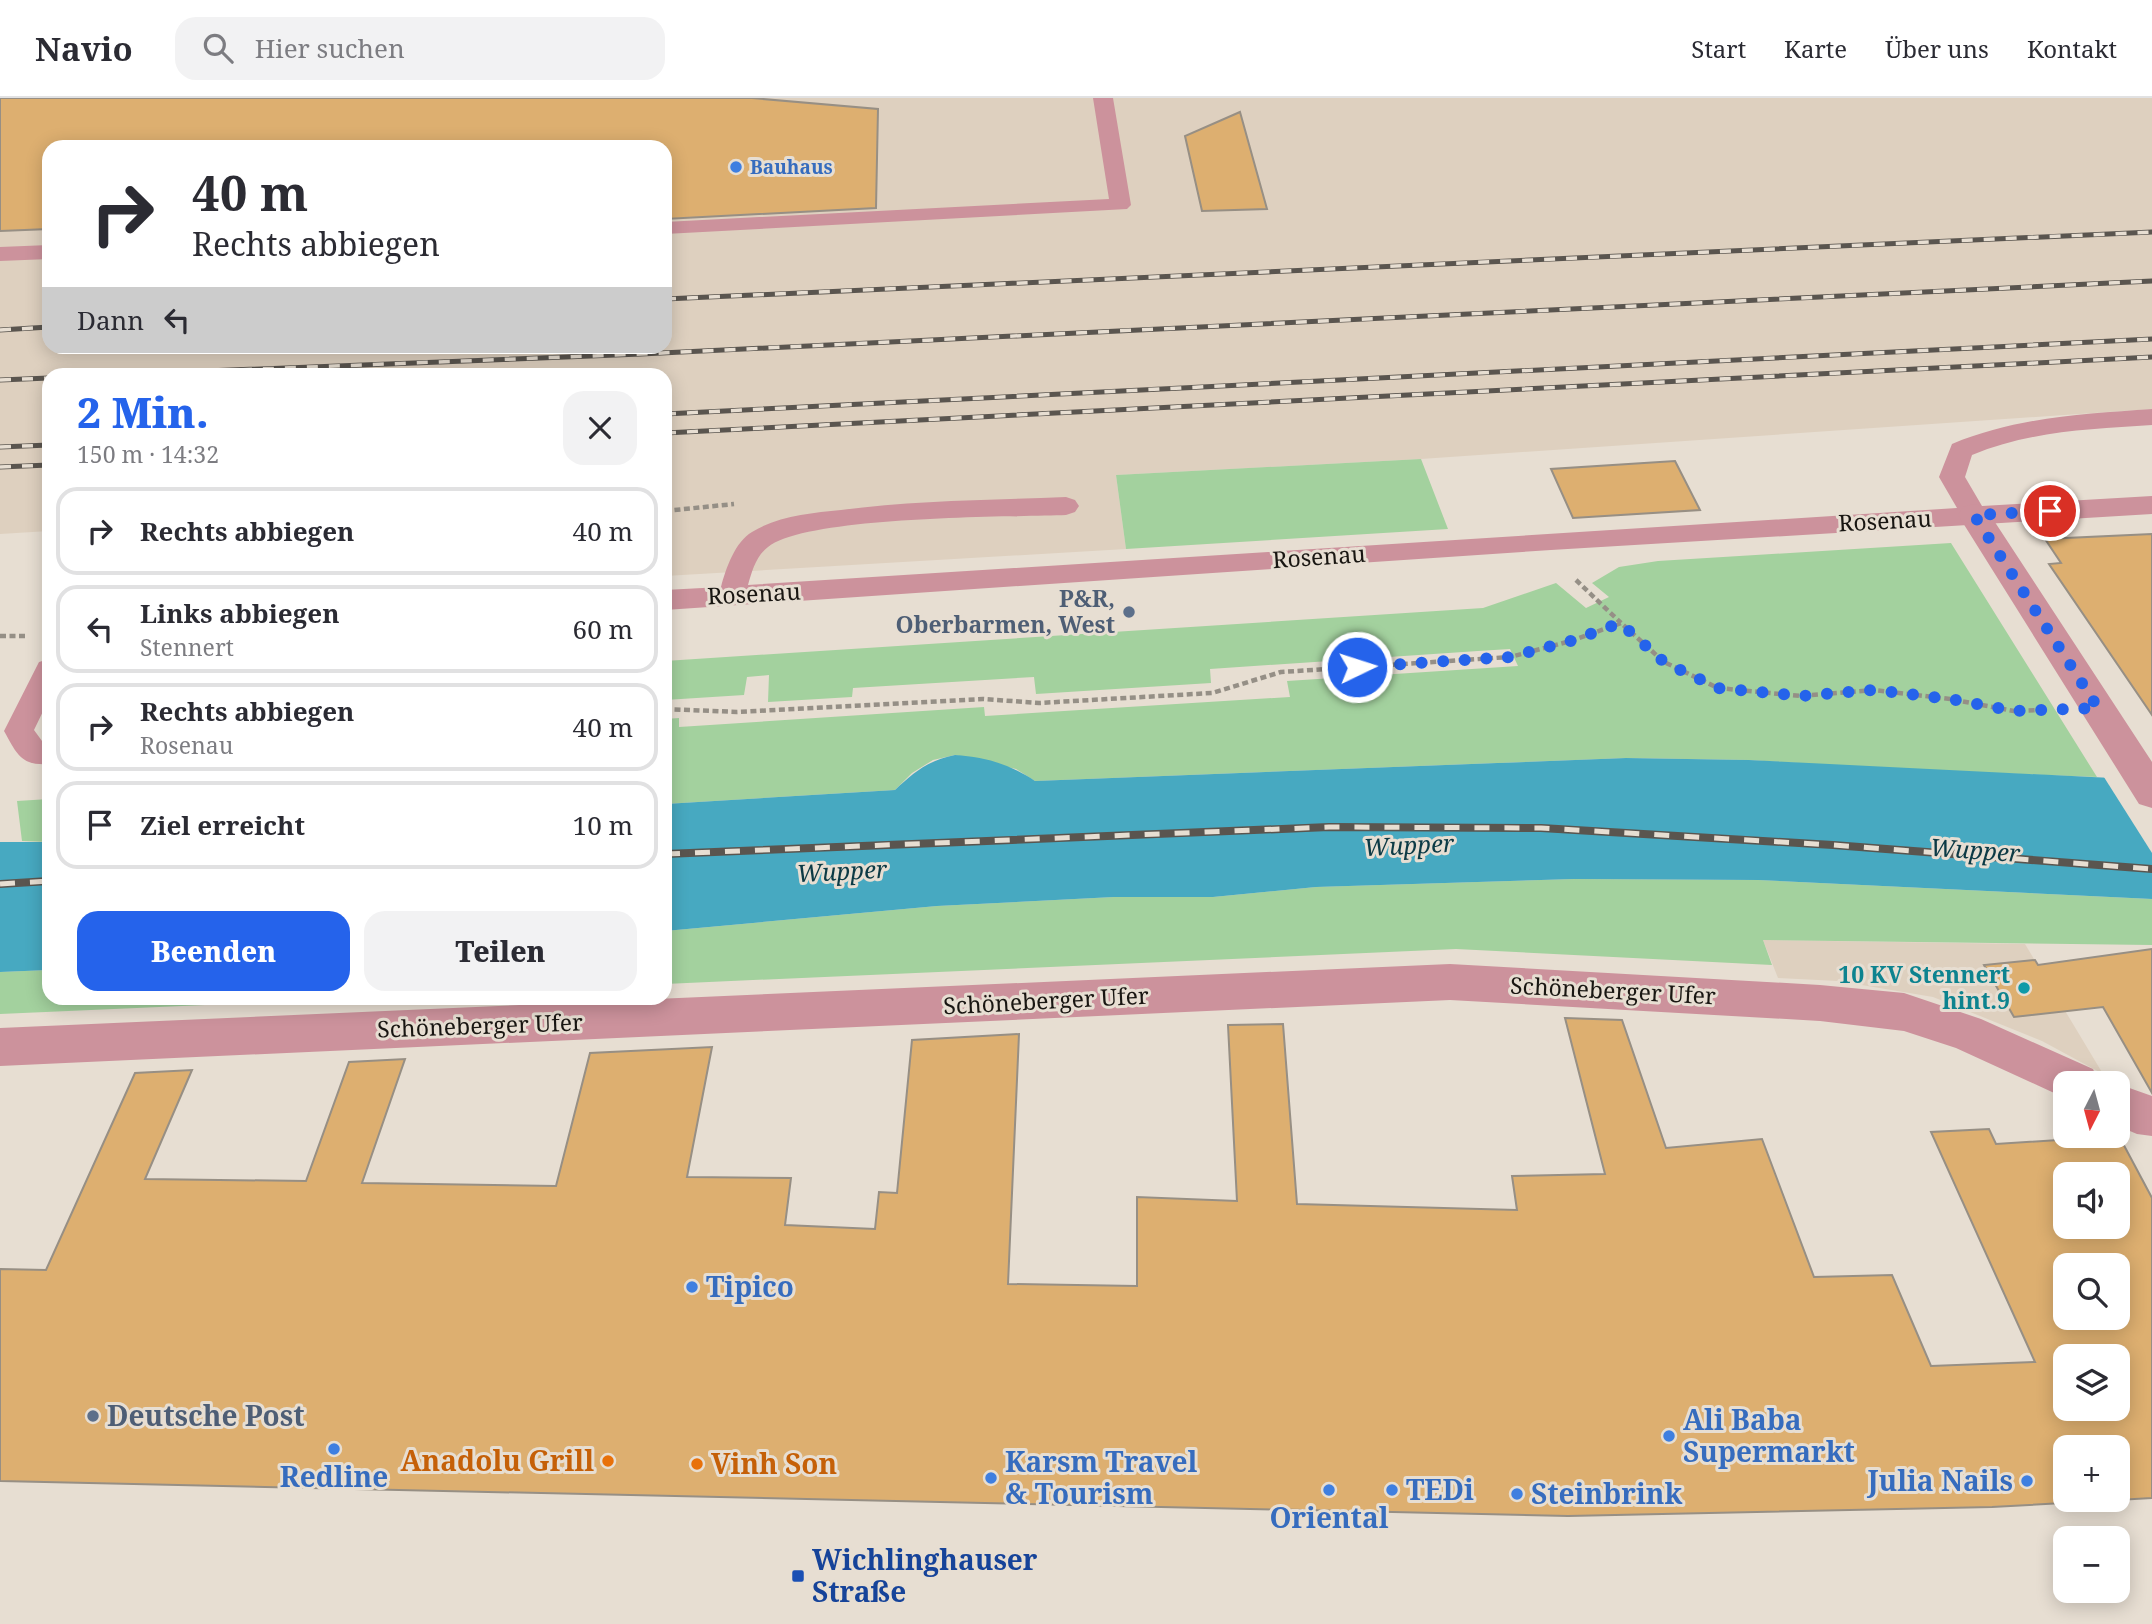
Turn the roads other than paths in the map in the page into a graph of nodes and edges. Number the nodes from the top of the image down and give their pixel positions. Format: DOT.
graph roads {
  1 [pos="1103,98"];
  2 [pos="672,228"];
  3 [pos="42,252"];
  4 [pos="0,254"];
  5 [pos="2152,417"];
  6 [pos="2152,505"];
  7 [pos="1066,506"];
  8 [pos="1974,515"];
  9 [pos="732,595"];
  10 [pos="672,599"];
  11 [pos="42,684"];
  12 [pos="42,752"];
  13 [pos="2152,793"];
  14 [pos="0,1047"];
  15 [pos="2053,1072"];
  16 [pos="2130,1110"];
  17 [pos="2152,1116"];
  1 -- 2 [label="lane"];
  3 -- 4 [label="lane"];
  5 -- 8 [label="lane, Rosenau"];
  6 -- 8 [label="lane, Rosenau"];
  7 -- 9 [label="lane"];
  8 -- 9 [label="lane, Rosenau"];
  8 -- 13 [label="street"];
  9 -- 10 [label="lane, Rosenau"];
  11 -- 12 [label="lane"];
  14 -- 15 [label="street, Schöneberger Ufer"];
  16 -- 17 [label="street"];
}
